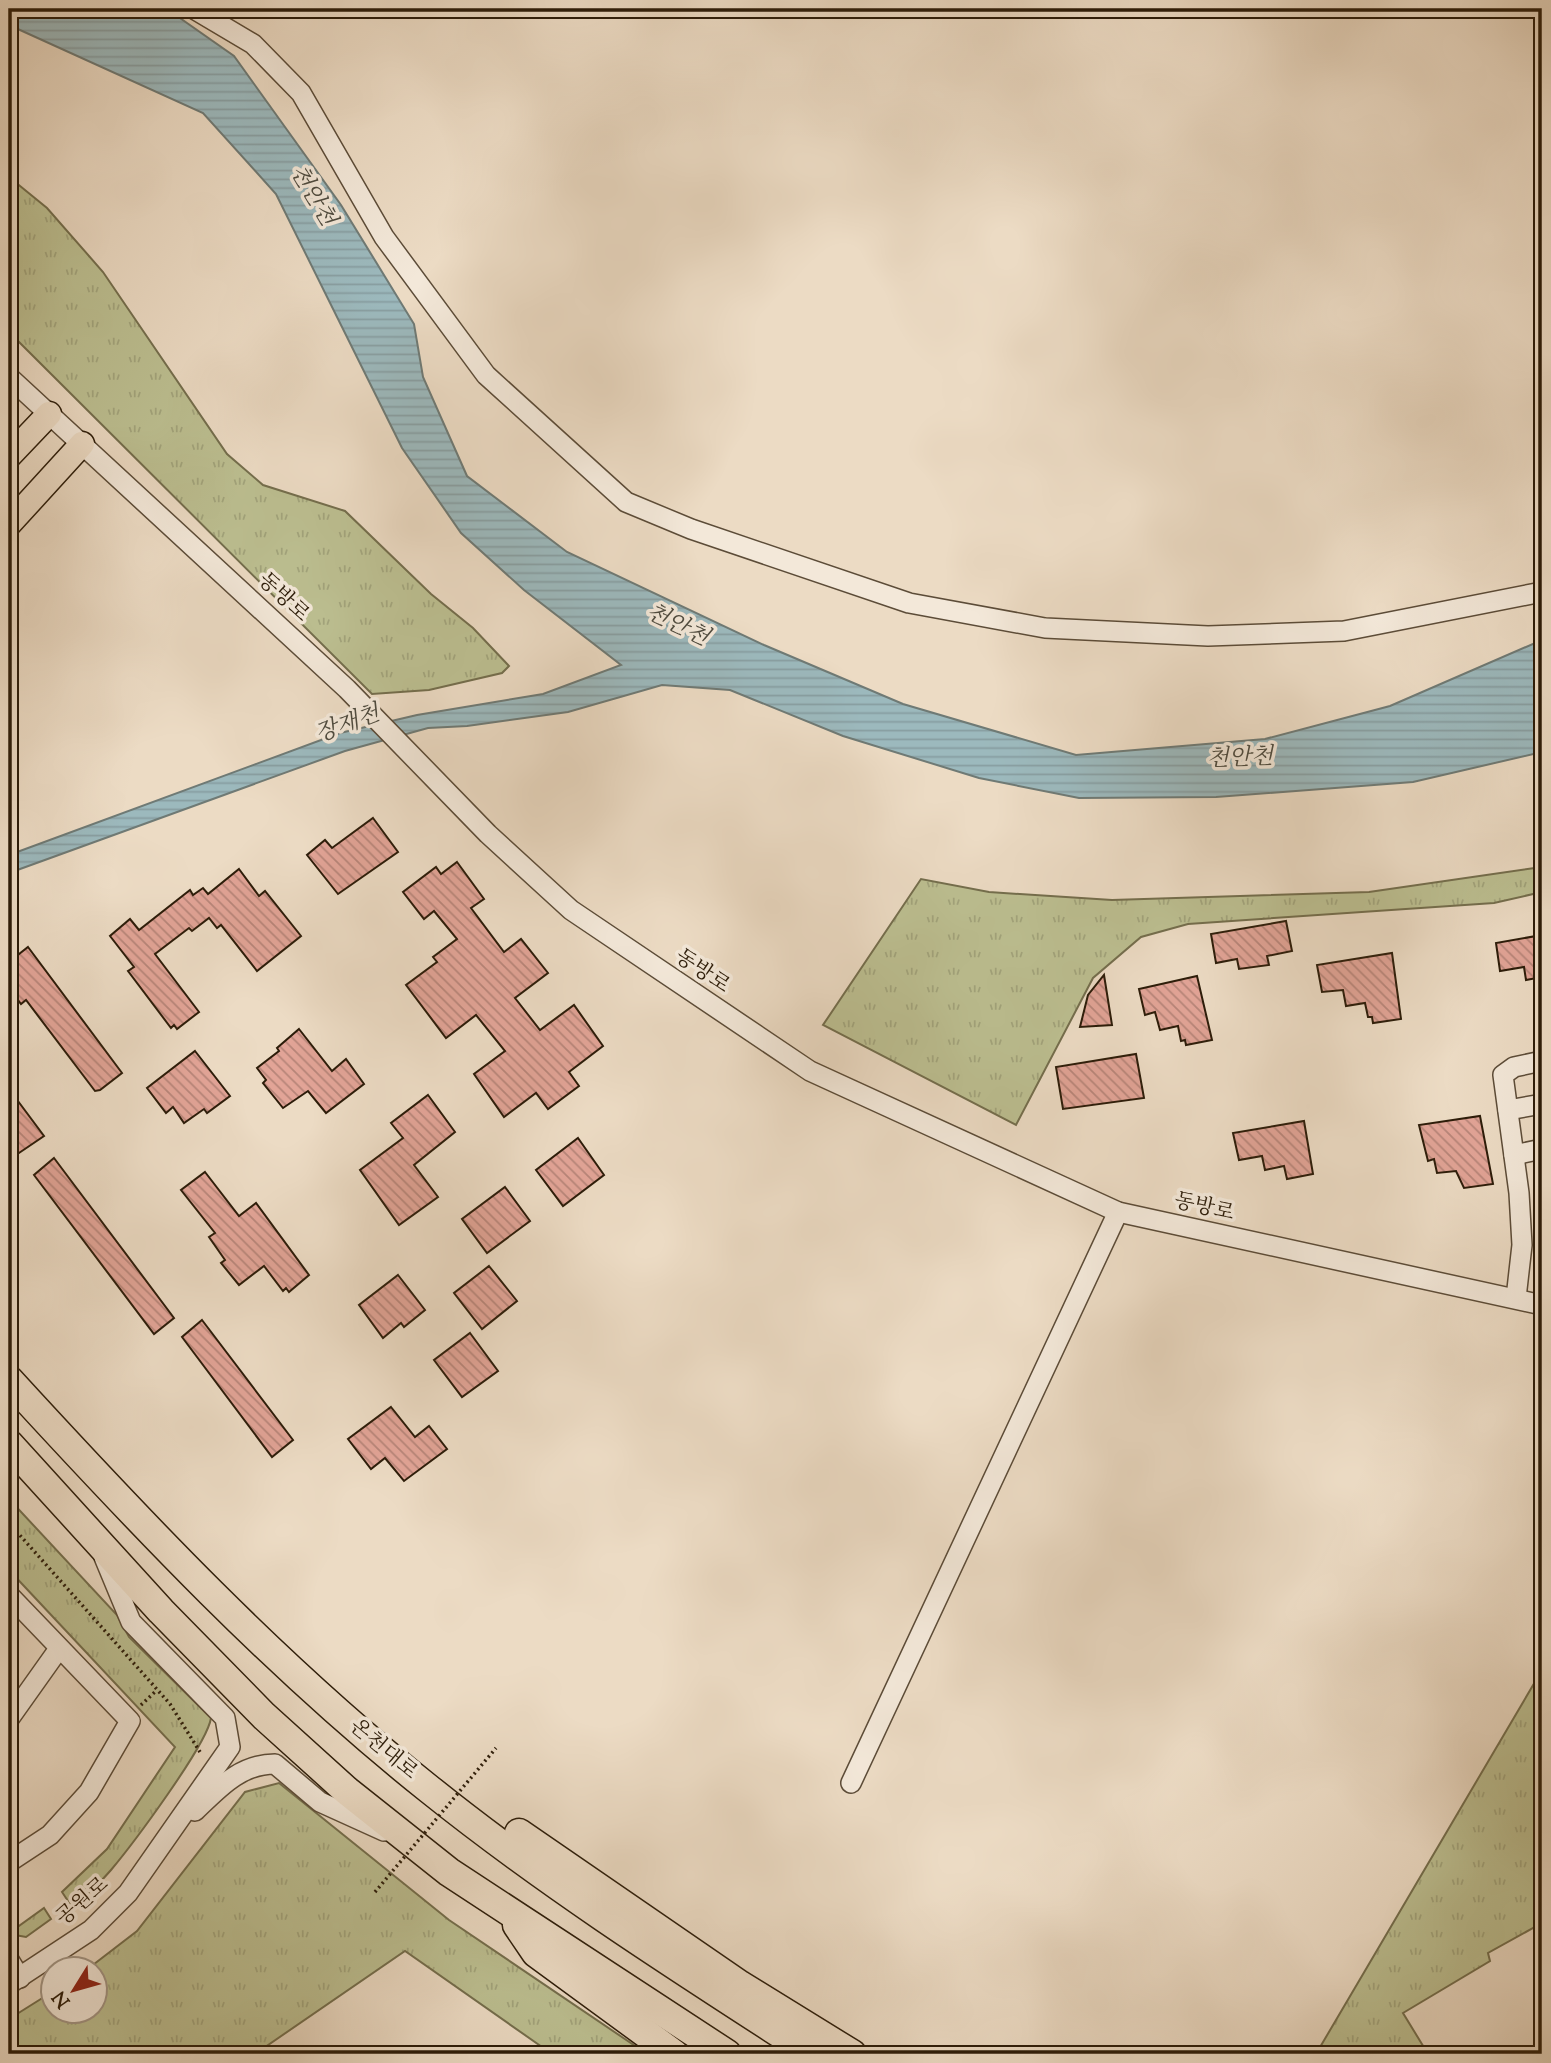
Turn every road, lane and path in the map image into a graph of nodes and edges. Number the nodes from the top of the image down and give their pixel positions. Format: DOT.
graph roads {
  1 [pos="194,9"];
  2 [pos="9,377"];
  3 [pos="49,414"];
  4 [pos="82,444"];
  5 [pos="9,456"];
  6 [pos="9,524"];
  7 [pos="1542,592"];
  8 [pos="1542,1061"];
  9 [pos="1542,1104"];
  10 [pos="1508,1110"];
  11 [pos="1542,1149"];
  12 [pos="1514,1155"];
  13 [pos="1118,1212"];
  14 [pos="1516,1298"];
  15 [pos="1542,1305"];
  16 [pos="9,1380"];
  17 [pos="9,1444"];
  18 [pos="9,1522"];
  19 [pos="97,1542"];
  20 [pos="9,1595"];
  21 [pos="58,1650"];
  22 [pos="157,1690"];
  23 [pos="139,1707"];
  24 [pos="334,1709"];
  25 [pos="9,1719"];
  26 [pos="496,1748"];
  27 [pos="200,1752"];
  28 [pos="851,1783"];
  29 [pos="169,1836"];
  30 [pos="408,1841"];
  31 [pos="9,1862"];
  32 [pos="375,1892"];
  33 [pos="507,1911"];
  34 [pos="9,1960"];
  35 [pos="15,1981"];
  36 [pos="674,2054"];
  37 [pos="727,2054"];
  38 [pos="812,2054"];
  39 [pos="852,2054"];
  1 -- 7 [label="street"];
  2 -- 3 [label="street, 동방로"];
  3 -- 4 [label="street, 동방로"];
  3 -- 5 [label="main road"];
  4 -- 6 [label="main road"];
  4 -- 13 [label="street, 동방로"];
  8 -- 10 [label="street"];
  9 -- 10 [label="street"];
  10 -- 12 [label="street"];
  11 -- 12 [label="street"];
  12 -- 14 [label="street"];
  13 -- 14 [label="street, 동방로"];
  13 -- 28 [label="street"];
  14 -- 15 [label="street, 동방로"];
  16 -- 24 [label="highway, 온천대로"];
  17 -- 19 [label="highway"];
  18 -- 22 [label="path"];
  19 -- 29 [label="street"];
  19 -- 30 [label="highway"];
  20 -- 21 [label="street"];
  21 -- 25 [label="street"];
  21 -- 31 [label="street"];
  22 -- 23 [label="path"];
  22 -- 27 [label="path"];
  24 -- 38 [label="highway, 온천대로"];
  24 -- 39 [label="highway"];
  26 -- 32 [label="path, bridge"];
  29 -- 30 [label="street"];
  29 -- 35 [label="street, 공원로"];
  30 -- 33 [label="highway"];
  33 -- 36 [label="highway"];
  33 -- 37 [label="highway"];
  34 -- 35 [label="street"];
}
